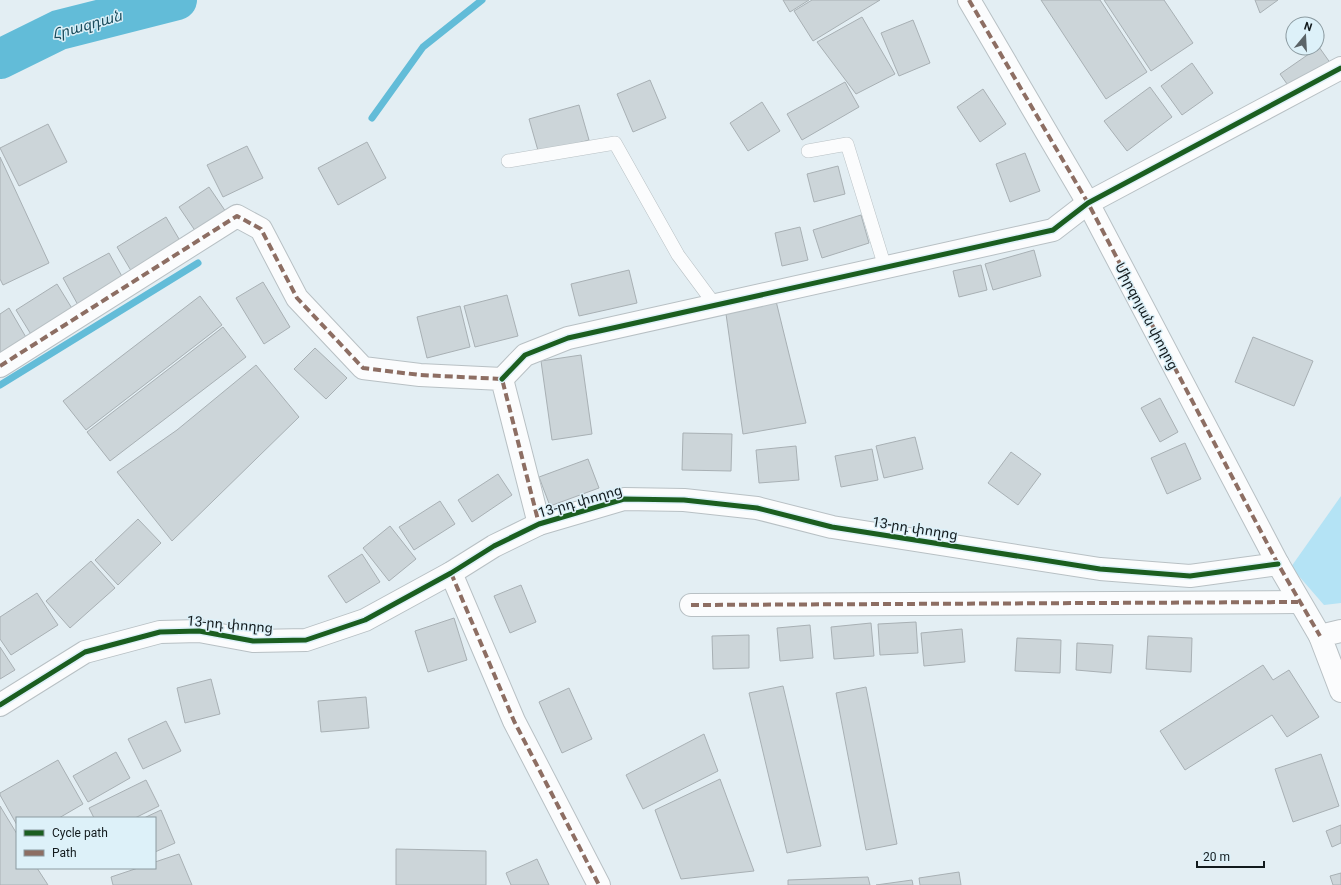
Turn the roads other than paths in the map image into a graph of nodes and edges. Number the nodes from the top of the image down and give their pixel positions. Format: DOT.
graph roads {
  1 [pos="968,0"];
  2 [pos="1341,68"];
  3 [pos="808,151"];
  4 [pos="508,161"];
  5 [pos="1088,203"];
  6 [pos="885,267"];
  7 [pos="715,305"];
  8 [pos="0,366"];
  9 [pos="502,379"];
  10 [pos="539,524"];
  11 [pos="1278,564"];
  12 [pos="451,574"];
  13 [pos="1298,602"];
  14 [pos="691,605"];
  15 [pos="1341,630"];
  16 [pos="1320,636"];
  17 [pos="1341,691"];
  18 [pos="0,705"];
  19 [pos="600,885"];
  1 -- 5 [label="street, Միրզոյան փողոց"];
  2 -- 5 [label="street"];
  3 -- 6 [label="lane"];
  4 -- 7 [label="lane"];
  5 -- 6 [label="street"];
  5 -- 11 [label="street, Միրզոյան փողոց"];
  6 -- 7 [label="street"];
  7 -- 9 [label="street"];
  8 -- 9 [label="street"];
  9 -- 10 [label="street"];
  10 -- 11 [label="street, 13-րդ փողոց"];
  10 -- 12 [label="street, 13-րդ փողոց"];
  11 -- 13 [label="street, Միրզոյան փողոց"];
  12 -- 18 [label="street, 13-րդ փողոց"];
  12 -- 19 [label="street"];
  13 -- 14 [label="street"];
  13 -- 16 [label="street, Միրզոյան փողոց"];
  15 -- 16 [label="street"];
  16 -- 17 [label="street, Միրզոյան փողոց"];
}
